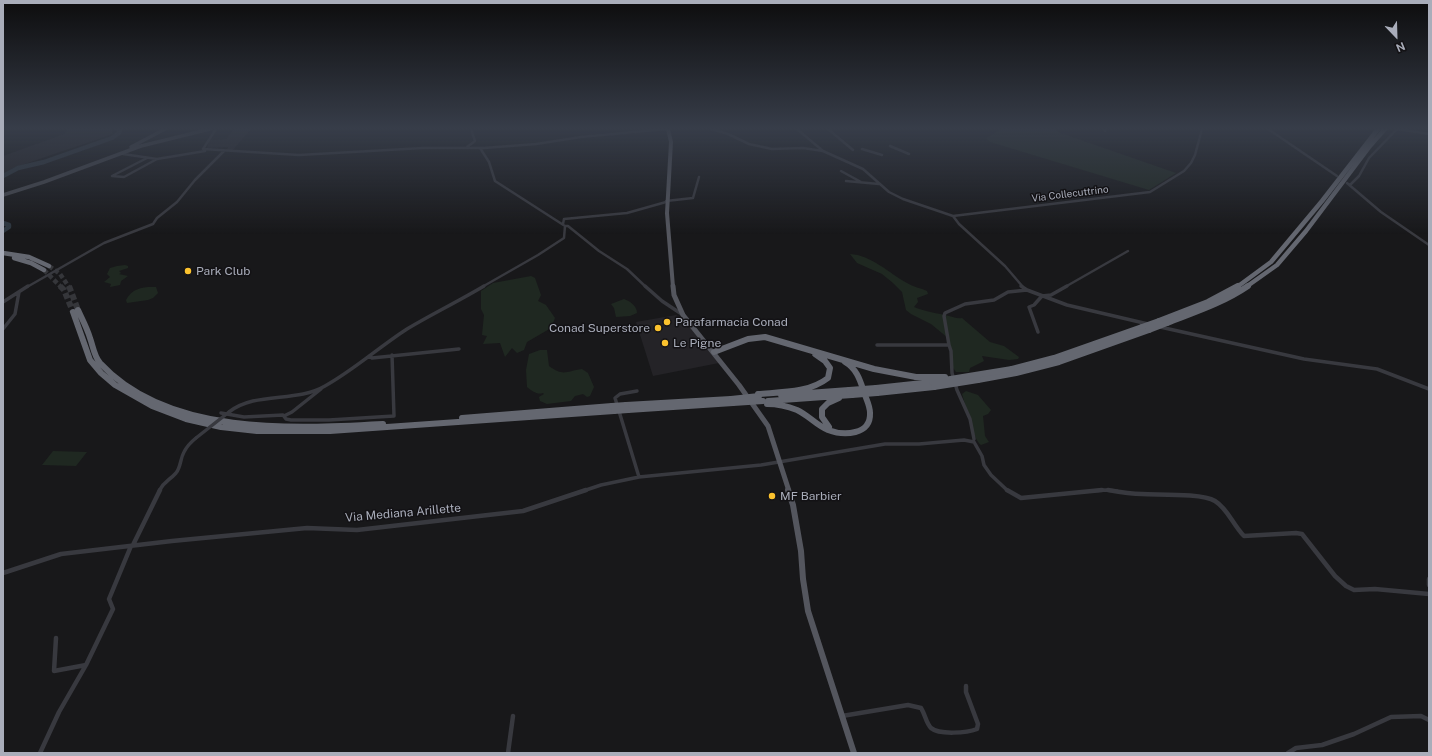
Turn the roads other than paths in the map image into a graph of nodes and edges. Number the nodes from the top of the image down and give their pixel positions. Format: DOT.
graph roads {
  1 [pos="89,164"];
  2 [pos="135,164"];
  3 [pos="147,164"];
  4 [pos="211,164"];
  5 [pos="490,164"];
  6 [pos="669,164"];
  7 [pos="853,164"];
  8 [pos="1190,164"];
  9 [pos="1320,164"];
  10 [pos="1349,164"];
  11 [pos="1356,164"];
  12 [pos="1366,164"];
  13 [pos="841,171"];
  14 [pos="1337,176"];
  15 [pos="699,177"];
  16 [pos="846,181"];
  17 [pos="862,182"];
  18 [pos="879,184"];
  19 [pos="3,196"];
  20 [pos="666,201"];
  21 [pos="953,216"];
  22 [pos="564,225"];
  23 [pos="1429,245"];
  24 [pos="1128,251"];
  25 [pos="3,253"];
  26 [pos="3,257"];
  27 [pos="50,266"];
  28 [pos="44,270"];
  29 [pos="1027,290"];
  30 [pos="18,292"];
  31 [pos="1042,296"];
  32 [pos="3,302"];
  33 [pos="75,311"];
  34 [pos="683,315"];
  35 [pos="3,329"];
  36 [pos="1038,332"];
  37 [pos="785,342"];
  38 [pos="877,345"];
  39 [pos="948,345"];
  40 [pos="460,349"];
  41 [pos="714,352"];
  42 [pos="821,353"];
  43 [pos="1079,353"];
  44 [pos="392,355"];
  45 [pos="369,356"];
  46 [pos="977,378"];
  47 [pos="324,387"];
  48 [pos="1429,389"];
  49 [pos="637,391"];
  50 [pos="851,392"];
  51 [pos="762,399"];
  52 [pos="743,400"];
  53 [pos="220,413"];
  54 [pos="284,416"];
  55 [pos="831,430"];
  56 [pos="974,439"];
  57 [pos="779,461"];
  58 [pos="640,478"];
  59 [pos="132,546"];
  60 [pos="3,573"];
  61 [pos="1429,580"];
  62 [pos="1429,585"];
  63 [pos="1429,594"];
  64 [pos="56,638"];
  65 [pos="86,665"];
  66 [pos="966,686"];
  67 [pos="513,716"];
  68 [pos="842,716"];
  69 [pos="1429,720"];
  70 [pos="40,753"];
  71 [pos="508,753"];
  72 [pos="854,753"];
  73 [pos="1288,753"];
  1 -- 19 [label="main road"];
  2 -- 3 [label="street"];
  4 -- 30 [label="street"];
  5 -- 22 [label="street"];
  6 -- 20 [label="main road"];
  7 -- 18 [label="street"];
  8 -- 21 [label="street, Via Collecuttrino"];
  9 -- 14 [label="street"];
  10 -- 43 [label="highway, bridge"];
  11 -- 43 [label="highway, bridge"];
  12 -- 23 [label="street"];
  13 -- 17 [label="street"];
  15 -- 20 [label="street"];
  16 -- 17 [label="street"];
  17 -- 18 [label="street"];
  18 -- 21 [label="street"];
  20 -- 22 [label="street"];
  20 -- 34 [label="main road"];
  21 -- 29 [label="street"];
  22 -- 34 [label="street"];
  22 -- 45 [label="street"];
  24 -- 31 [label="street"];
  25 -- 27 [label="highway"];
  26 -- 28 [label="highway"];
  29 -- 31 [label="street"];
  29 -- 39 [label="street"];
  30 -- 32 [label="street"];
  30 -- 35 [label="street"];
  31 -- 36 [label="street"];
  31 -- 48 [label="street"];
  33 -- 52 [label="highway, bridge"];
  34 -- 41 [label="main road"];
  37 -- 41 [label="highway"];
  37 -- 42 [label="highway"];
  37 -- 51 [label="highway"];
  38 -- 39 [label="street"];
  39 -- 56 [label="street"];
  40 -- 44 [label="street"];
  41 -- 57 [label="main road"];
  42 -- 46 [label="highway, bridge"];
  42 -- 55 [label="highway"];
  43 -- 46 [label="highway, bridge"];
  43 -- 46 [label="highway"];
  44 -- 45 [label="street"];
  44 -- 54 [label="street"];
  45 -- 47 [label="street"];
  46 -- 50 [label="highway, bridge"];
  47 -- 54 [label="street"];
  47 -- 59 [label="street, bridge"];
  49 -- 58 [label="street"];
  50 -- 51 [label="highway"];
  50 -- 55 [label="highway"];
  51 -- 52 [label="highway, bridge"];
  51 -- 52 [label="highway, bridge"];
  51 -- 55 [label="highway"];
  53 -- 54 [label="street"];
  57 -- 58 [label="street, Via Mediana Arillette"];
  57 -- 63 [label="street, Via Mediana Arillette"];
  57 -- 68 [label="main road"];
  58 -- 59 [label="street, Via Mediana Arillette"];
  59 -- 60 [label="street, Via Mediana Arillette"];
  59 -- 65 [label="street"];
  61 -- 62 [label="street"];
  64 -- 65 [label="street"];
  65 -- 70 [label="street"];
  66 -- 68 [label="street"];
  67 -- 71 [label="street"];
  68 -- 72 [label="main road"];
  69 -- 73 [label="street"];
}
